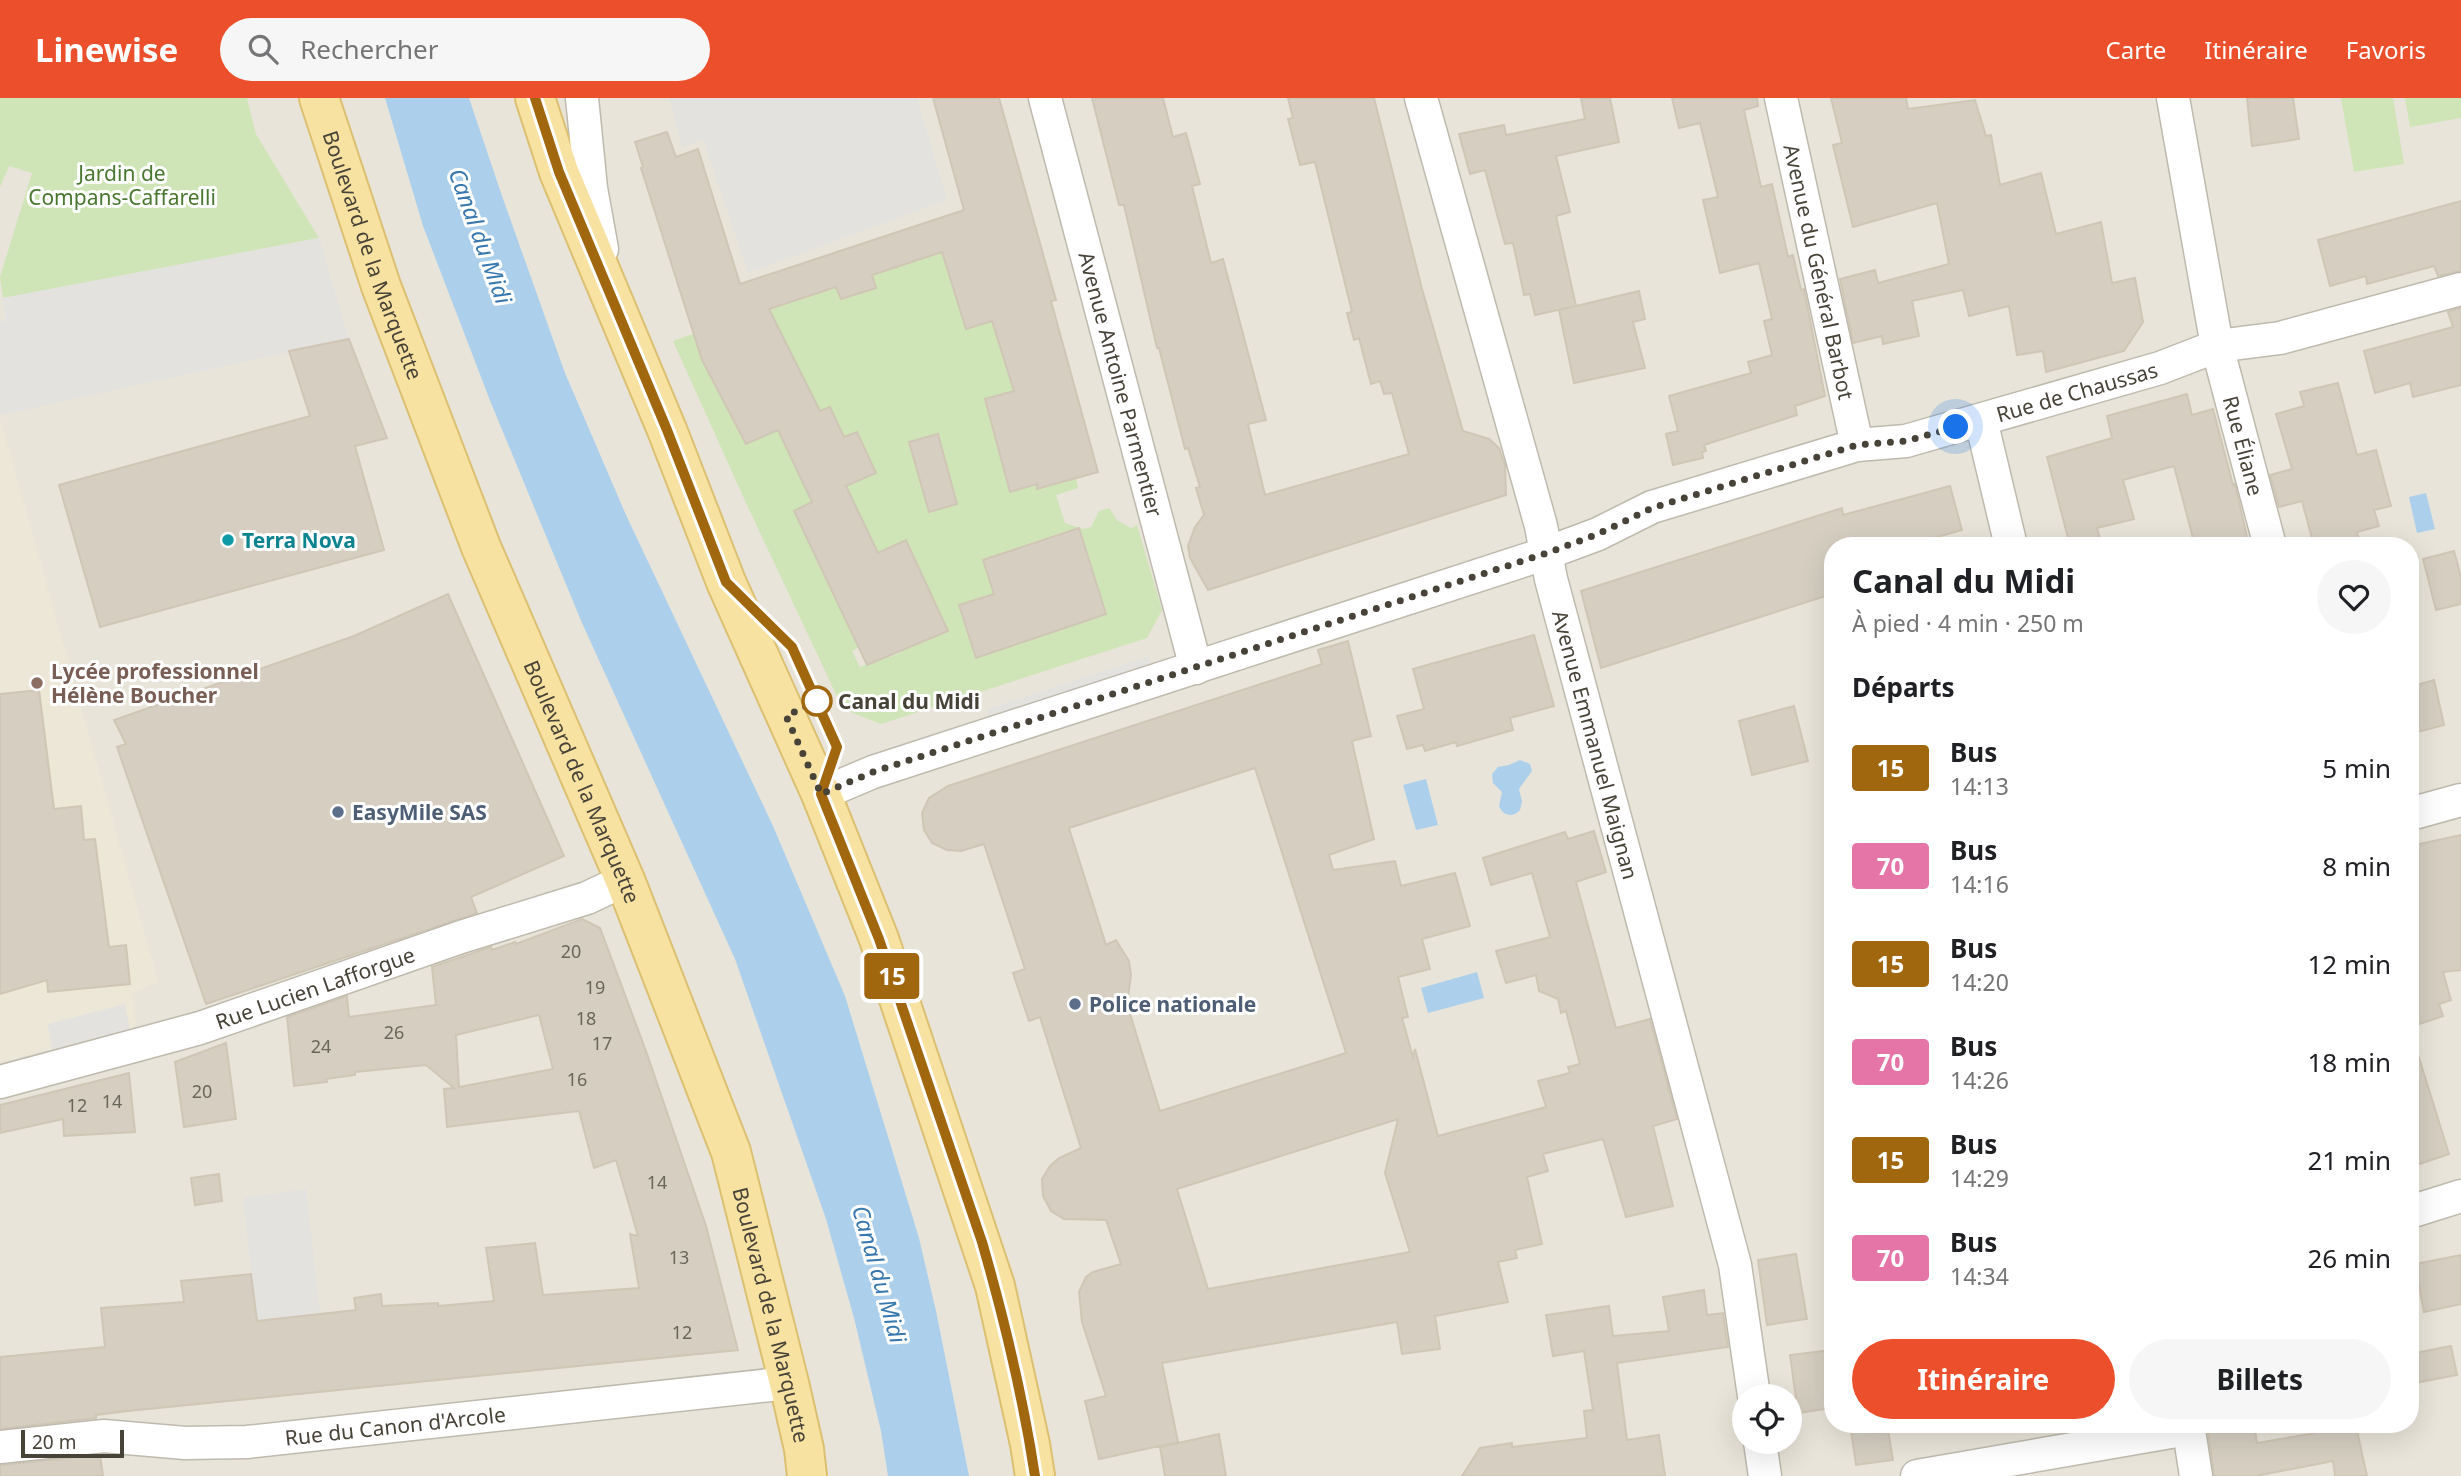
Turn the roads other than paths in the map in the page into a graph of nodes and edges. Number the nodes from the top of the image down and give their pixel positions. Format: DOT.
graph roads {
  1 [pos="319,98"];
  2 [pos="535,98"];
  3 [pos="582,98"];
  4 [pos="1045,98"];
  5 [pos="1421,98"];
  6 [pos="1781,98"];
  7 [pos="2173,98"];
  8 [pos="2461,289"];
  9 [pos="609,293"];
  10 [pos="2217,346"];
  11 [pos="1981,420"];
  12 [pos="1857,445"];
  13 [pos="2009,537"];
  14 [pos="2268,537"];
  15 [pos="1547,553"];
  16 [pos="1196,668"];
  17 [pos="821,794"];
  18 [pos="2461,800"];
  19 [pos="2419,812"];
  20 [pos="625,880"];
  21 [pos="0,1082"];
  22 [pos="2461,1196"];
  23 [pos="2419,1209"];
  24 [pos="789,1383"];
  25 [pos="1752,1384"];
  26 [pos="2155,1433"];
  27 [pos="2189,1433"];
  28 [pos="0,1447"];
  29 [pos="1762,1454"];
  30 [pos="807,1476"];
  31 [pos="1035,1476"];
  32 [pos="1765,1476"];
  33 [pos="1917,1476"];
  34 [pos="2196,1476"];
  1 -- 20 [label="main road, Boulevard de la Marquette"];
  2 -- 9 [label="main road"];
  3 -- 9 [label="street"];
  4 -- 16 [label="street, Avenue Antoine Parmentier"];
  5 -- 15 [label="street, Avenue Emmanuel Maignan"];
  6 -- 12 [label="street, Avenue du Général Barbot"];
  7 -- 10 [label="street, Rue Éliane"];
  8 -- 10 [label="street, Rue de Chaussas"];
  9 -- 17 [label="main road"];
  10 -- 11 [label="street, Rue de Chaussas"];
  10 -- 14 [label="street, Rue Éliane"];
  11 -- 12 [label="street, Rue de Chaussas"];
  11 -- 13 [label="street"];
  12 -- 15 [label="street, Rue de Chaussas"];
  15 -- 16 [label="street, Rue de Chaussas"];
  15 -- 25 [label="street, Avenue Emmanuel Maignan"];
  16 -- 17 [label="street, Rue de Chaussas"];
  17 -- 31 [label="main road"];
  18 -- 19 [label="street"];
  20 -- 21 [label="street, Rue Lucien Lafforgue"];
  20 -- 24 [label="main road, Boulevard de la Marquette"];
  22 -- 23 [label="street"];
  24 -- 28 [label="street, Rue du Canon d'Arcole"];
  24 -- 30 [label="main road, Boulevard de la Marquette"];
  26 -- 33 [label="street"];
  27 -- 34 [label="street"];
  29 -- 32 [label="street"];
}
